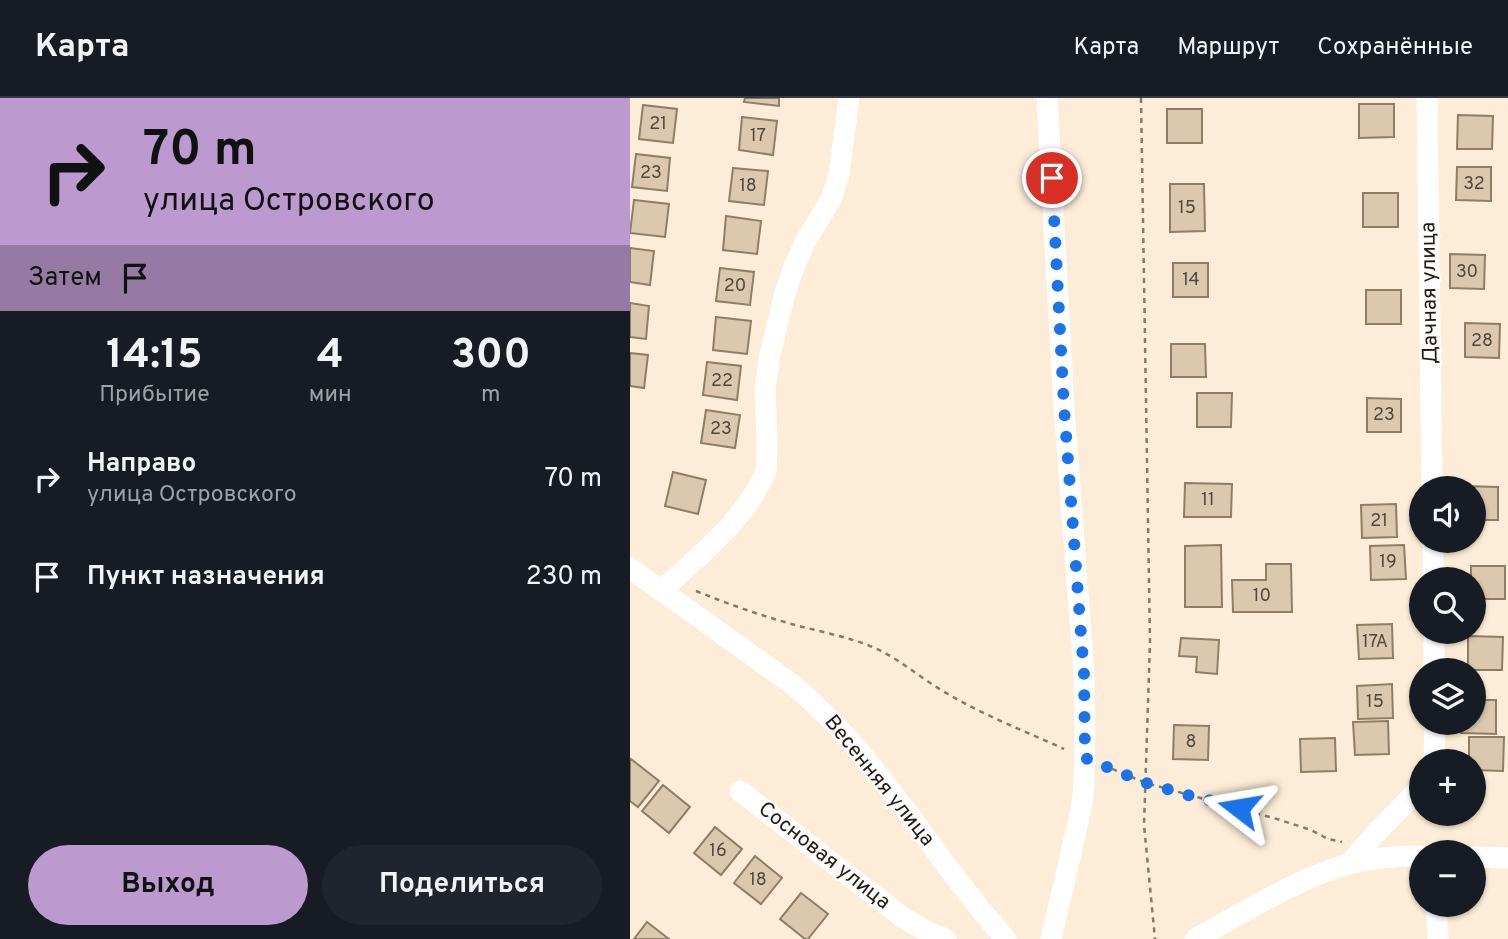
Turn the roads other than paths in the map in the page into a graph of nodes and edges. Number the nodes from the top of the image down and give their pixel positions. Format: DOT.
graph roads {
  1 [pos="849,98"];
  2 [pos="1047,98"];
  3 [pos="1427,98"];
  4 [pos="1432,476"];
  5 [pos="630,568"];
  6 [pos="666,586"];
  7 [pos="740,791"];
  8 [pos="1409,800"];
  9 [pos="1409,857"];
  10 [pos="1486,857"];
  11 [pos="1508,858"];
  12 [pos="1349,864"];
  13 [pos="1437,917"];
  14 [pos="946,939"];
  15 [pos="1006,939"];
  16 [pos="1051,939"];
  17 [pos="1195,939"];
  18 [pos="1438,939"];
  1 -- 6 [label="street"];
  2 -- 16 [label="street"];
  3 -- 4 [label="street, Дачная улица"];
  5 -- 6 [label="street, Весенняя улица"];
  6 -- 15 [label="street, Весенняя улица"];
  7 -- 14 [label="street, Сосновая улица"];
  8 -- 12 [label="street"];
  9 -- 12 [label="street"];
  10 -- 11 [label="street"];
  12 -- 17 [label="street"];
  13 -- 18 [label="street"];
}
